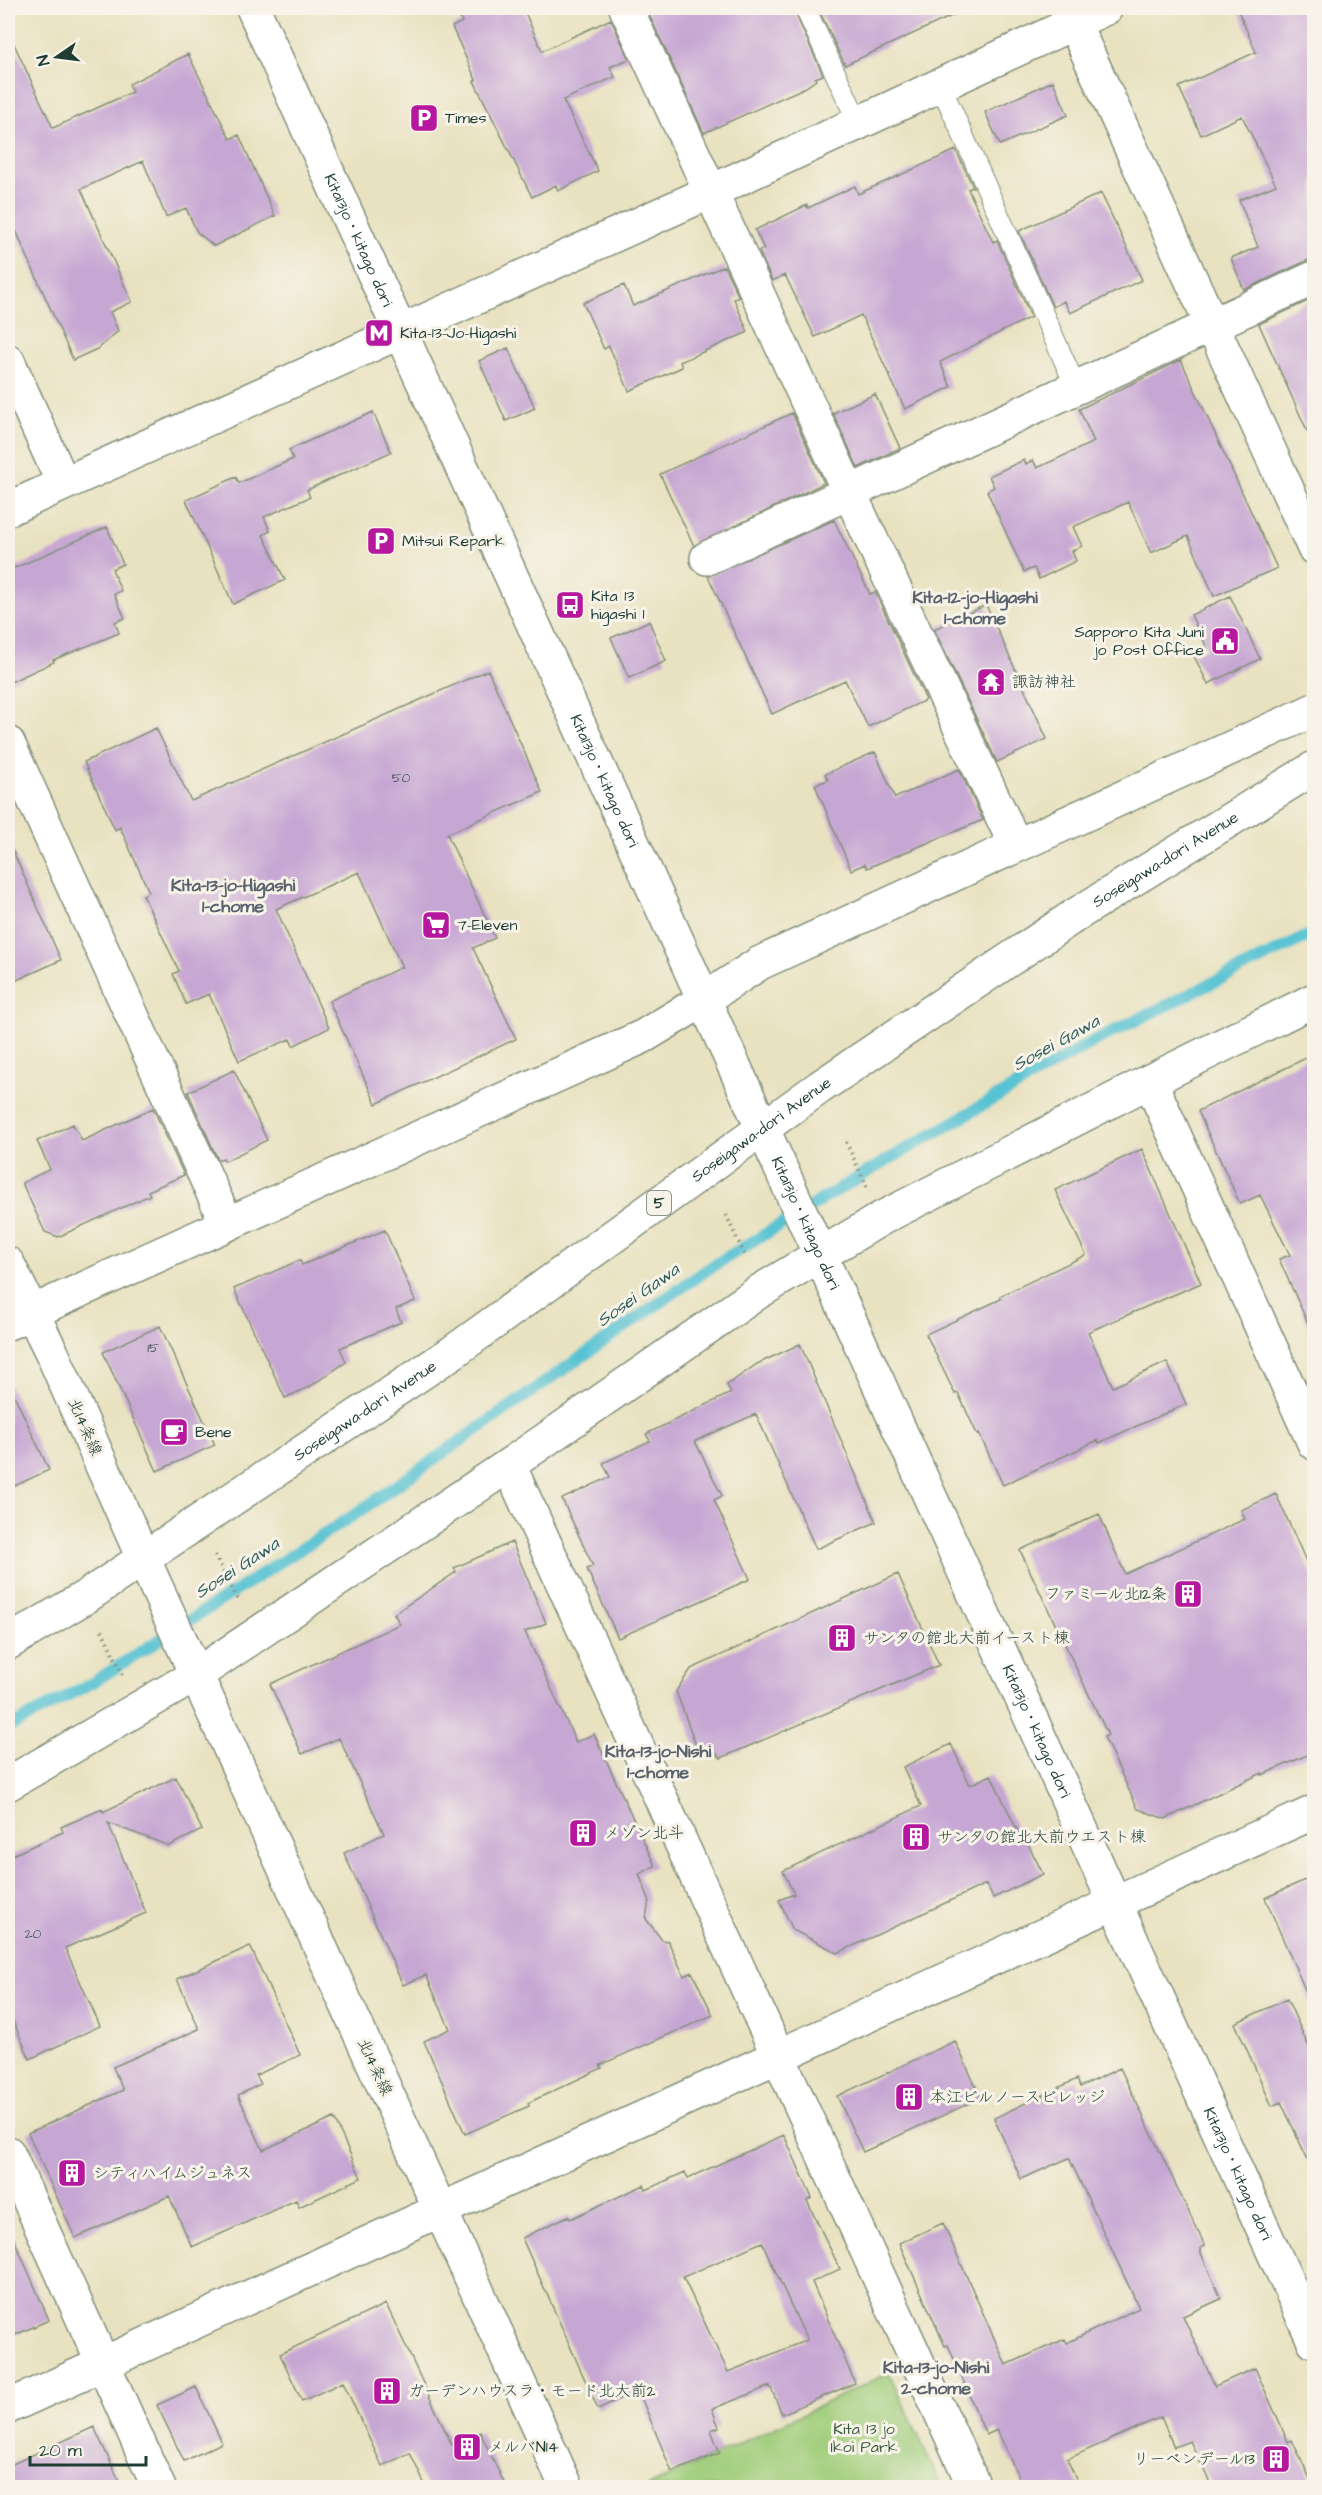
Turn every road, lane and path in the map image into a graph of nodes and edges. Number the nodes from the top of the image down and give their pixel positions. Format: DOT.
graph roads {
  1 [pos="253,8"];
  2 [pos="626,8"];
  3 [pos="805,8"];
  4 [pos="1106,8"];
  5 [pos="1071,15"];
  6 [pos="940,84"];
  7 [pos="858,122"];
  8 [pos="710,192"];
  9 [pos="1314,278"];
  10 [pos="1212,325"];
  11 [pos="400,332"];
  12 [pos="8,361"];
  13 [pos="1076,387"];
  14 [pos="63,483"];
  15 [pos="849,492"];
  16 [pos="8,510"];
  17 [pos="1314,548"];
  18 [pos="707,558"];
  19 [pos="1314,710"];
  20 [pos="8,743"];
  21 [pos="1314,768"];
  22 [pos="1016,846"];
  23 [pos="705,999"];
  24 [pos="1314,1000"];
  25 [pos="1150,1081"];
  26 [pos="762,1128"];
  27 [pos="846,1142"];
  28 [pos="869,1191"];
  29 [pos="726,1215"];
  30 [pos="227,1224"];
  31 [pos="813,1240"];
  32 [pos="747,1262"];
  33 [pos="8,1264"];
  34 [pos="19,1317"];
  35 [pos="1314,1443"];
  36 [pos="509,1465"];
  37 [pos="214,1552"];
  38 [pos="143,1558"];
  39 [pos="242,1608"];
  40 [pos="101,1626"];
  41 [pos="8,1642"];
  42 [pos="189,1660"];
  43 [pos="126,1680"];
  44 [pos="8,1784"];
  45 [pos="1314,1812"];
  46 [pos="1116,1903"];
  47 [pos="778,2056"];
  48 [pos="8,2153"];
  49 [pos="441,2209"];
  50 [pos="1314,2341"];
  51 [pos="103,2364"];
  52 [pos="8,2407"];
  53 [pos="159,2487"];
  54 [pos="567,2487"];
  55 [pos="975,2487"];
  1 -- 11 [label="main road, Kita13jo・kitago dori"];
  2 -- 8 [label="main road"];
  3 -- 7 [label="lane"];
  4 -- 5 [label="main road"];
  5 -- 6 [label="main road"];
  5 -- 10 [label="main road"];
  6 -- 7 [label="main road"];
  6 -- 13 [label="lane"];
  7 -- 8 [label="main road"];
  8 -- 11 [label="main road"];
  8 -- 15 [label="main road"];
  9 -- 10 [label="main road"];
  10 -- 13 [label="main road"];
  10 -- 17 [label="main road"];
  11 -- 14 [label="main road"];
  11 -- 23 [label="main road, Kita13jo・kitago dori"];
  12 -- 14 [label="main road"];
  13 -- 15 [label="main road"];
  14 -- 16 [label="main road"];
  15 -- 18 [label="main road"];
  15 -- 22 [label="main road"];
  19 -- 22 [label="main road"];
  20 -- 30 [label="main road"];
  21 -- 26 [label="main road, Soseigawa-dori Avenue / 5"];
  22 -- 23 [label="main road"];
  23 -- 26 [label="main road, Kita13jo・kitago dori"];
  23 -- 30 [label="main road"];
  24 -- 25 [label="main road"];
  25 -- 31 [label="main road"];
  25 -- 35 [label="main road"];
  26 -- 31 [label="main road, Kita13jo・kitago dori"];
  26 -- 38 [label="main road, Soseigawa-dori Avenue / 5"];
  27 -- 28 [label="path, bridge"];
  29 -- 32 [label="path"];
  30 -- 34 [label="main road"];
  31 -- 36 [label="main road"];
  31 -- 46 [label="main road, Kita13jo・kitago dori"];
  33 -- 34 [label="main road, 北14条線"];
  34 -- 38 [label="main road, 北14条線"];
  36 -- 42 [label="main road"];
  36 -- 47 [label="main road"];
  37 -- 39 [label="path"];
  38 -- 41 [label="main road, Soseigawa-dori Avenue / 5"];
  38 -- 42 [label="main road, 北14条線"];
  40 -- 43 [label="path"];
  42 -- 44 [label="main road"];
  42 -- 49 [label="main road, 北14条線"];
  45 -- 46 [label="main road"];
  46 -- 47 [label="main road"];
  46 -- 50 [label="main road, Kita13jo・kitago dori"];
  47 -- 49 [label="main road"];
  47 -- 55 [label="main road"];
  48 -- 51 [label="main road"];
  49 -- 51 [label="main road"];
  49 -- 54 [label="main road, 北14条線"];
  51 -- 52 [label="main road"];
  51 -- 53 [label="main road"];
}
